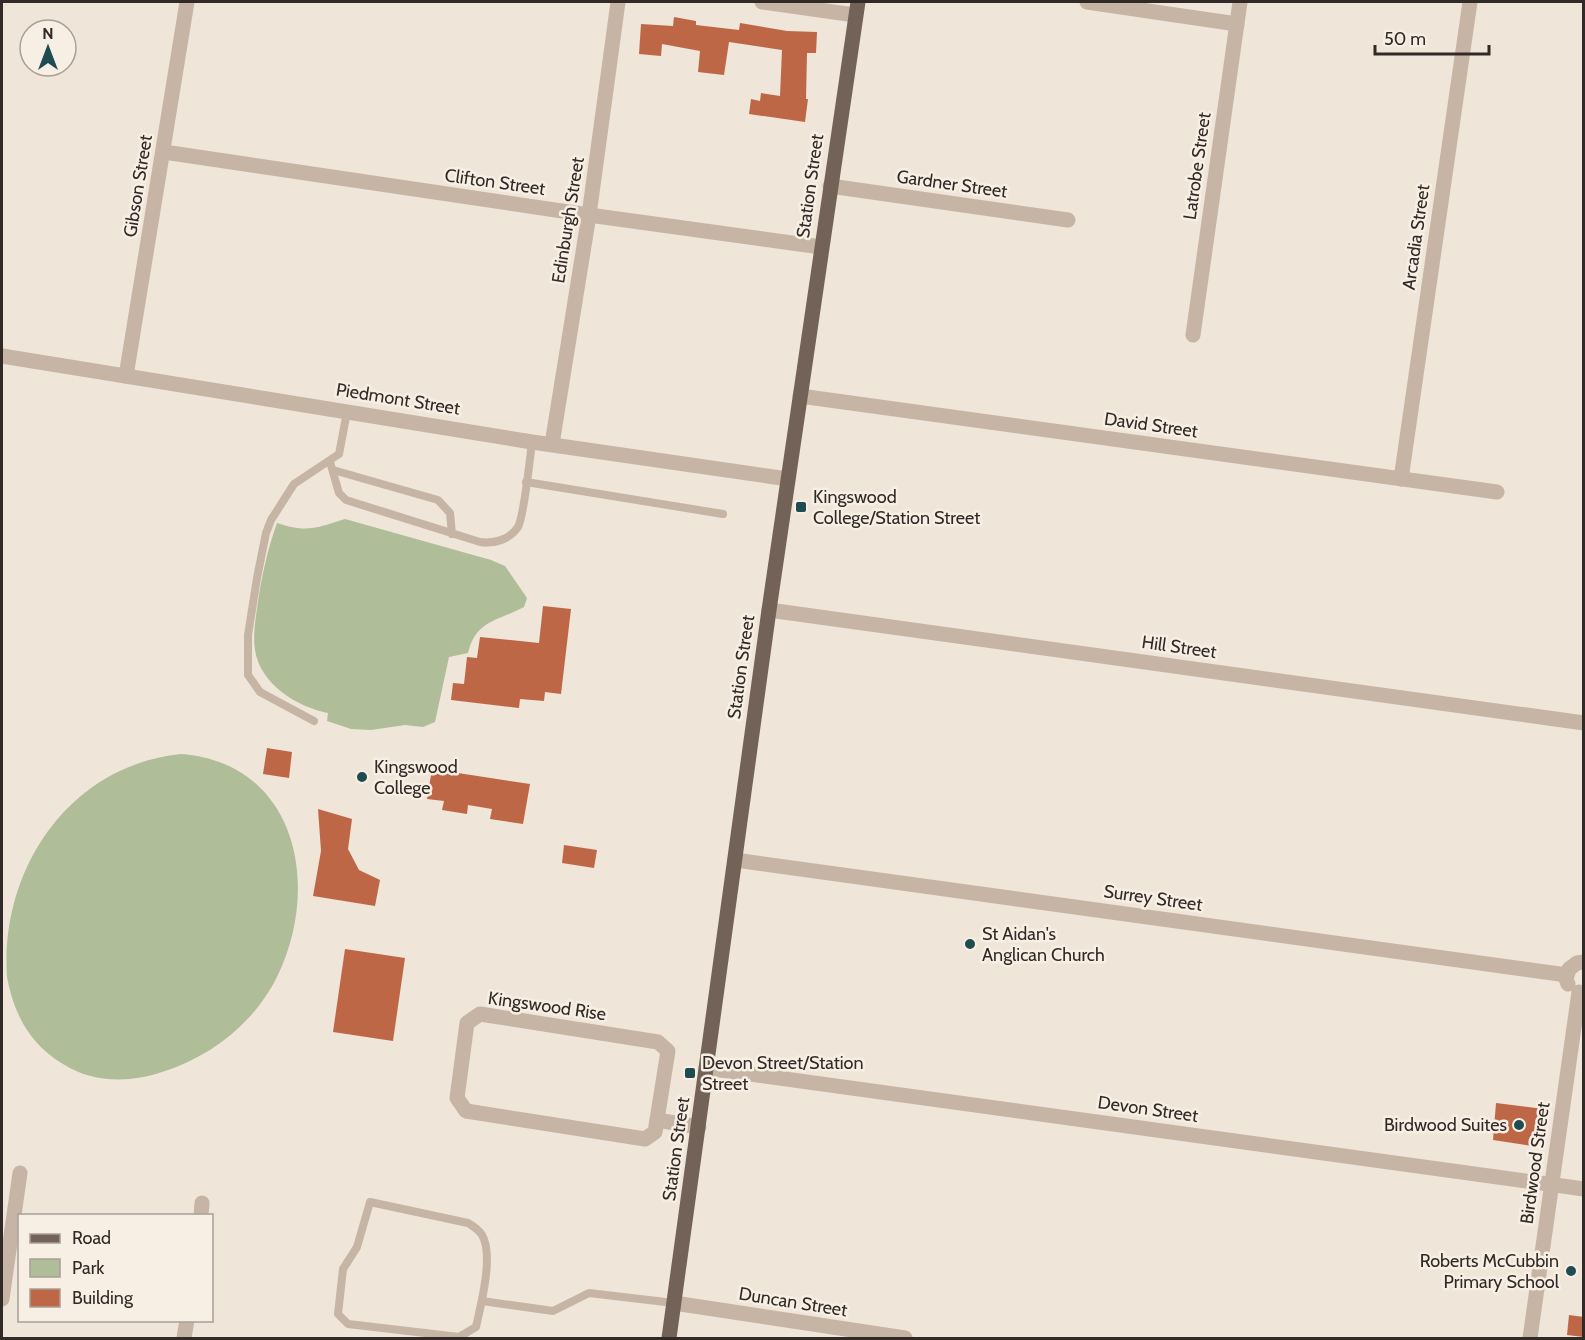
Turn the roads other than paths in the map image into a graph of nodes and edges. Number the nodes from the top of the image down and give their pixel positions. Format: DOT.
graph roads {
  1 [pos="187,2"];
  2 [pos="618,2"];
  3 [pos="762,2"];
  4 [pos="1087,2"];
  5 [pos="1240,2"];
  6 [pos="1470,2"];
  7 [pos="856,8"];
  8 [pos="1237,24"];
  9 [pos="164,152"];
  10 [pos="830,186"];
  11 [pos="589,216"];
  12 [pos="1068,220"];
  13 [pos="821,247"];
  14 [pos="1192,335"];
  15 [pos="2,356"];
  16 [pos="126,376"];
  17 [pos="800,396"];
  18 [pos="347,411"];
  19 [pos="532,442"];
  20 [pos="552,444"];
  21 [pos="330,462"];
  22 [pos="333,471"];
  23 [pos="788,479"];
  24 [pos="1401,479"];
  25 [pos="526,482"];
  26 [pos="1497,492"];
  27 [pos="723,514"];
  28 [pos="452,534"];
  29 [pos="769,610"];
  30 [pos="314,721"];
  31 [pos="1584,723"];
  32 [pos="735,860"];
  33 [pos="1583,961"];
  34 [pos="1566,975"];
  35 [pos="1581,992"];
  36 [pos="706,1068"];
  37 [pos="657,1120"];
  38 [pos="699,1127"];
  39 [pos="20,1173"];
  40 [pos="1552,1185"];
  41 [pos="1584,1189"];
  42 [pos="2,1299"];
  43 [pos="482,1301"];
  44 [pos="674,1303"];
  45 [pos="187,1322"];
  46 [pos="184,1338"];
  47 [pos="669,1338"];
  48 [pos="905,1338"];
  49 [pos="1530,1338"];
  1 -- 9 [label="street, Gibson Street"];
  2 -- 11 [label="street, Edinburgh Street"];
  3 -- 7 [label="street"];
  4 -- 8 [label="street"];
  5 -- 8 [label="street, Latrobe Street"];
  6 -- 24 [label="street, Arcadia Street"];
  7 -- 10 [label="main road, Station Street"];
  8 -- 14 [label="street, Latrobe Street"];
  9 -- 11 [label="street, Clifton Street"];
  9 -- 16 [label="street, Gibson Street"];
  10 -- 12 [label="street, Gardner Street"];
  10 -- 13 [label="main road, Station Street"];
  11 -- 13 [label="street, Clifton Street"];
  11 -- 20 [label="street, Edinburgh Street"];
  13 -- 17 [label="main road, Station Street"];
  15 -- 16 [label="street, Piedmont Street"];
  16 -- 18 [label="street, Piedmont Street"];
  17 -- 23 [label="main road, Station Street"];
  17 -- 24 [label="street, David Street"];
  18 -- 19 [label="street, Piedmont Street"];
  18 -- 21 [label="lane"];
  19 -- 20 [label="street, Piedmont Street"];
  19 -- 25 [label="lane"];
  20 -- 23 [label="street, Piedmont Street"];
  21 -- 22 [label="lane"];
  21 -- 30 [label="lane"];
  22 -- 28 [label="lane"];
  22 -- 28 [label="lane"];
  23 -- 29 [label="main road, Station Street"];
  24 -- 26 [label="street, David Street"];
  25 -- 27 [label="lane"];
  25 -- 28 [label="lane"];
  29 -- 31 [label="street, Hill Street"];
  29 -- 32 [label="main road, Station Street"];
  32 -- 34 [label="street, Surrey Street"];
  32 -- 36 [label="main road, Station Street"];
  33 -- 34 [label="street"];
  34 -- 35 [label="street"];
  35 -- 40 [label="street, Birdwood Street"];
  36 -- 38 [label="main road, Station Street"];
  36 -- 40 [label="street, Devon Street"];
  37 -- 37 [label="street, Kingswood Rise"];
  37 -- 38 [label="street"];
  38 -- 44 [label="main road, Station Street"];
  39 -- 42 [label="street"];
  40 -- 41 [label="street, Devon Street"];
  40 -- 49 [label="street, Birdwood Street"];
  43 -- 43 [label="lane"];
  43 -- 44 [label="lane"];
  44 -- 47 [label="main road, Station Street"];
  44 -- 48 [label="street, Duncan Street"];
  45 -- 46 [label="street"];
}
